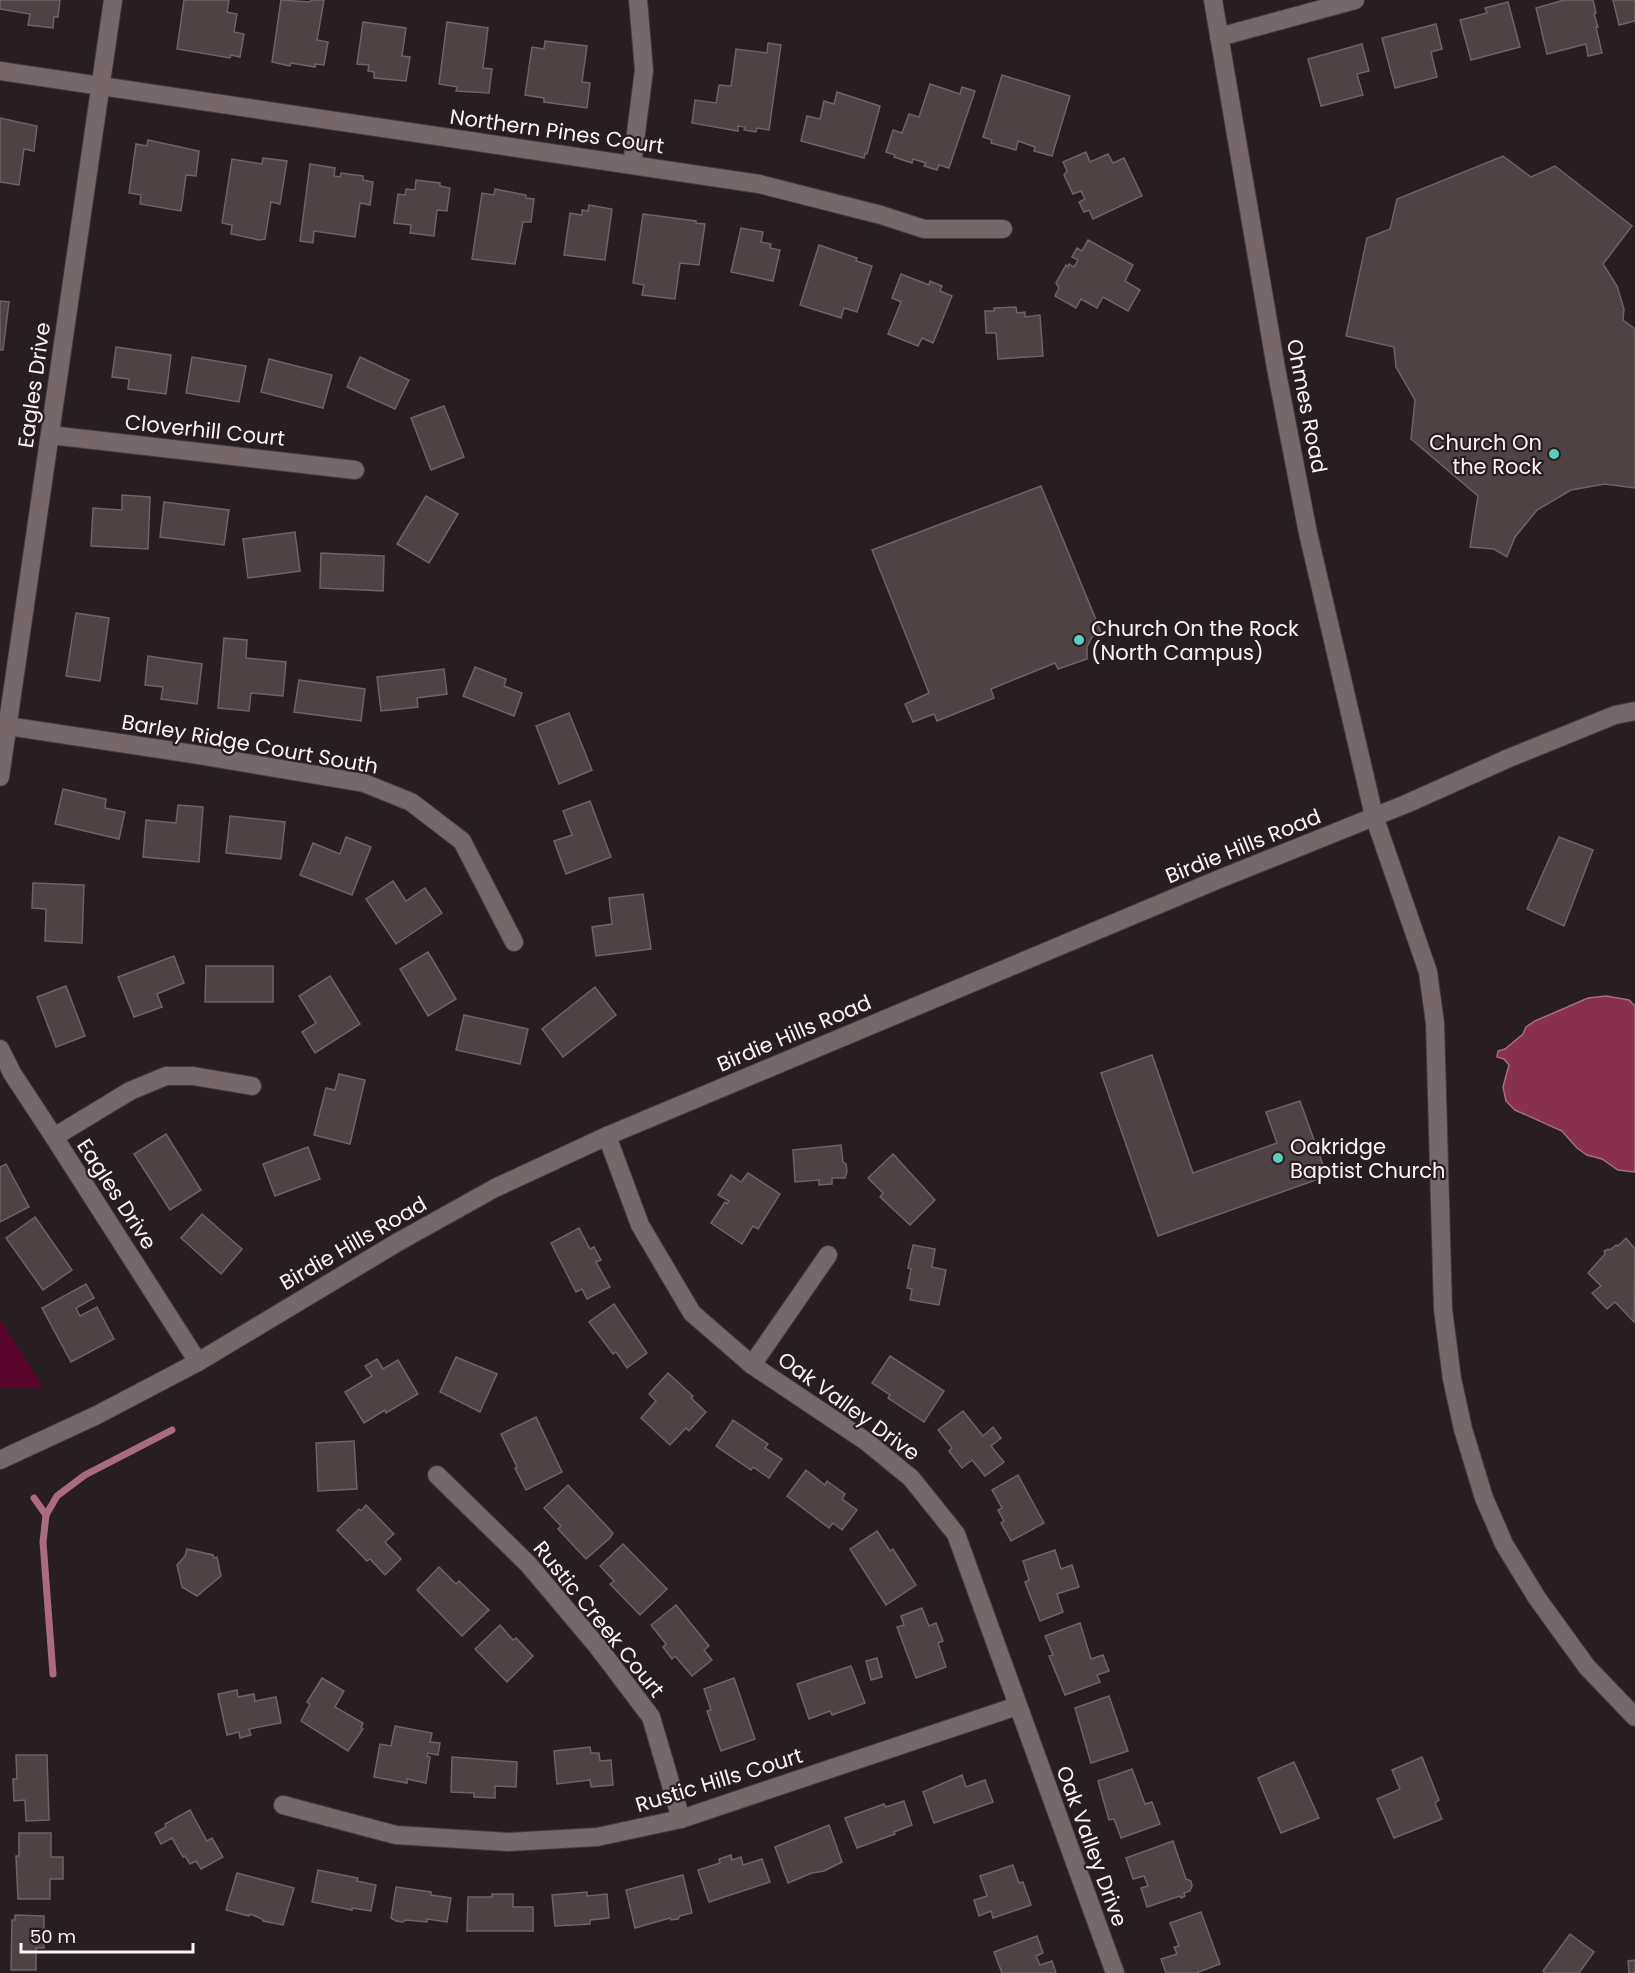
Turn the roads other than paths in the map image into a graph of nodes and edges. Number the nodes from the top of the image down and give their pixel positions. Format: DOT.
graph roads {
  1 [pos="113,0"];
  2 [pos="638,0"];
  3 [pos="1213,0"];
  4 [pos="1355,0"];
  5 [pos="1219,37"];
  6 [pos="0,71"];
  7 [pos="101,86"];
  8 [pos="632,165"];
  9 [pos="1003,229"];
  10 [pos="50,435"];
  11 [pos="355,470"];
  12 [pos="1635,711"];
  13 [pos="4,725"];
  14 [pos="0,777"];
  15 [pos="1374,816"];
  16 [pos="514,942"];
  17 [pos="0,1049"];
  18 [pos="252,1086"];
  19 [pos="607,1136"];
  20 [pos="54,1137"];
  21 [pos="828,1255"];
  22 [pos="198,1362"];
  23 [pos="752,1365"];
  24 [pos="0,1460"];
  25 [pos="437,1475"];
  26 [pos="1017,1706"];
  27 [pos="1635,1717"];
  28 [pos="283,1805"];
  29 [pos="681,1819"];
  30 [pos="1115,1973"];
  1 -- 7 [label="street, Eagles Drive"];
  2 -- 8 [label="street"];
  3 -- 5 [label="street, Ohmes Road"];
  4 -- 5 [label="street"];
  5 -- 15 [label="street, Ohmes Road"];
  6 -- 7 [label="street, Northern Pines Court"];
  7 -- 8 [label="street, Northern Pines Court"];
  7 -- 10 [label="street, Eagles Drive"];
  8 -- 9 [label="street, Northern Pines Court"];
  10 -- 11 [label="street, Cloverhill Court"];
  10 -- 13 [label="street, Eagles Drive"];
  12 -- 15 [label="street, Birdie Hills Road"];
  13 -- 14 [label="street, Eagles Drive"];
  13 -- 16 [label="street, Barley Ridge Court South"];
  15 -- 19 [label="street, Birdie Hills Road"];
  15 -- 27 [label="street, Ohmes Road"];
  17 -- 20 [label="street, Eagles Drive"];
  18 -- 20 [label="street"];
  19 -- 22 [label="street, Birdie Hills Road"];
  19 -- 23 [label="street, Oak Valley Drive"];
  20 -- 22 [label="street, Eagles Drive"];
  21 -- 23 [label="street"];
  22 -- 24 [label="street, Birdie Hills Road"];
  23 -- 26 [label="street, Oak Valley Drive"];
  25 -- 29 [label="street, Rustic Creek Court"];
  26 -- 29 [label="street, Rustic Hills Court"];
  26 -- 30 [label="street, Oak Valley Drive"];
  28 -- 29 [label="street, Rustic Hills Court"];
}
